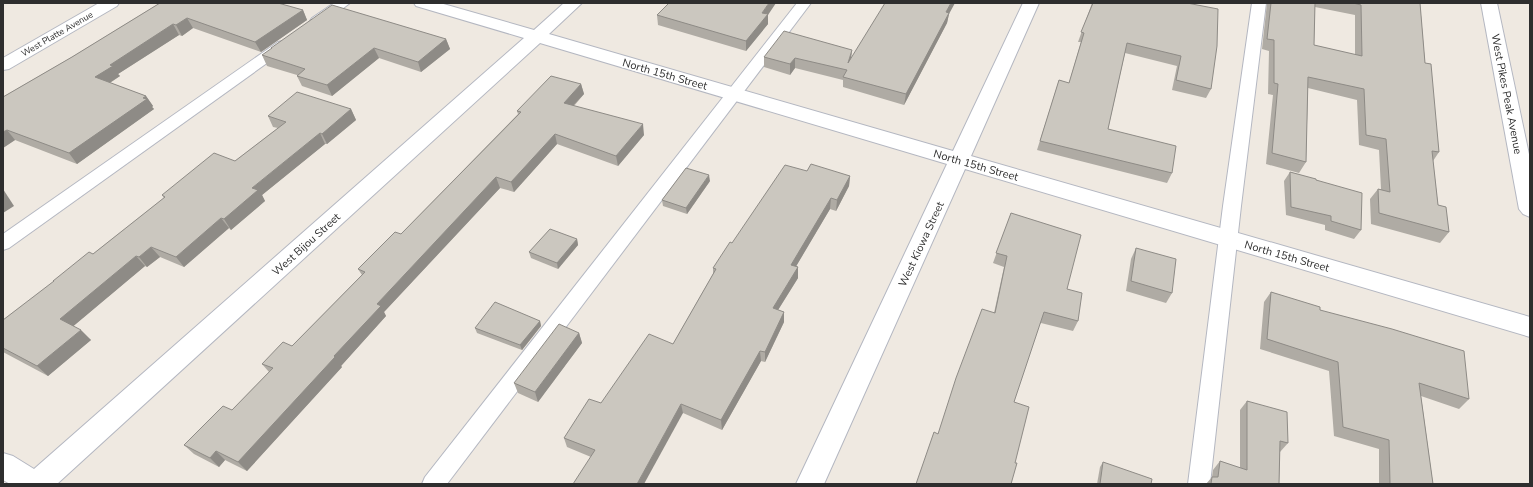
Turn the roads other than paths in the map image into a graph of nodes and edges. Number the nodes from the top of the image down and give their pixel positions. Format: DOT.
graph roads {
  1 [pos="111,3"];
  2 [pos="343,3"];
  3 [pos="422,3"];
  4 [pos="574,3"];
  5 [pos="804,3"];
  6 [pos="1031,3"];
  7 [pos="1259,3"];
  8 [pos="1489,3"];
  9 [pos="305,30"];
  10 [pos="537,37"];
  11 [pos="292,39"];
  12 [pos="3,65"];
  13 [pos="734,95"];
  14 [pos="960,161"];
  15 [pos="1530,209"];
  16 [pos="1228,239"];
  17 [pos="3,243"];
  18 [pos="1530,327"];
  19 [pos="3,465"];
  20 [pos="34,484"];
  21 [pos="37,484"];
  22 [pos="433,484"];
  23 [pos="810,484"];
  24 [pos="1199,484"];
  1 -- 12 [label="street, West Platte Avenue"];
  2 -- 9 [label="lane"];
  3 -- 10 [label="street, North 15th Street"];
  4 -- 10 [label="street, West Bijou Street"];
  5 -- 13 [label="lane"];
  6 -- 14 [label="street, West Kiowa Street"];
  7 -- 16 [label="lane"];
  8 -- 15 [label="street, West Pikes Peak Avenue"];
  10 -- 13 [label="street, North 15th Street"];
  10 -- 21 [label="street, West Bijou Street"];
  11 -- 17 [label="lane"];
  13 -- 14 [label="street, North 15th Street"];
  13 -- 22 [label="lane"];
  14 -- 16 [label="street, North 15th Street"];
  14 -- 23 [label="street, West Kiowa Street"];
  16 -- 18 [label="street, North 15th Street"];
  16 -- 24 [label="lane"];
  19 -- 20 [label="street"];
}
